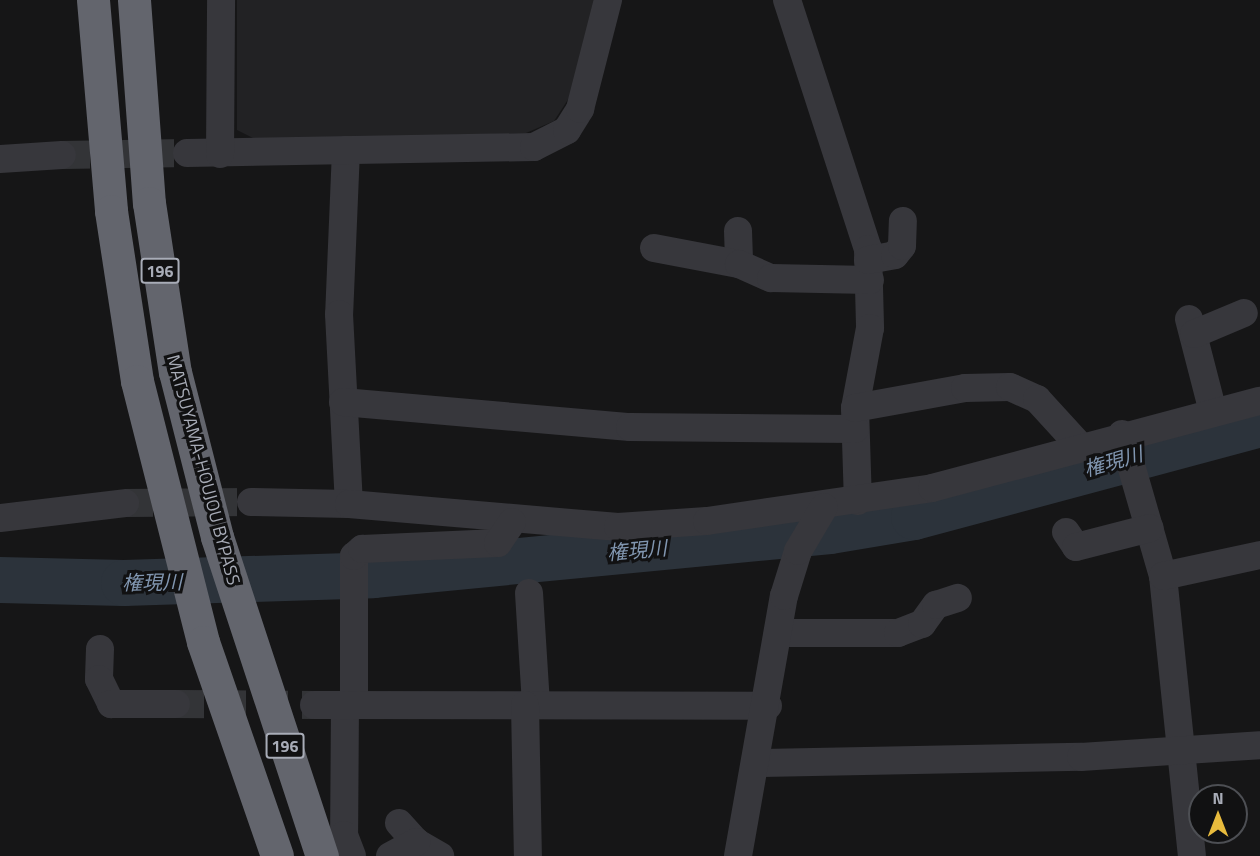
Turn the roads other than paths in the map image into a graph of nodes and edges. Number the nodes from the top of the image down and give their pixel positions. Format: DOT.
graph roads {
  1 [pos="93,0"];
  2 [pos="134,0"];
  3 [pos="221,0"];
  4 [pos="608,0"];
  5 [pos="787,0"];
  6 [pos="345,150"];
  7 [pos="187,153"];
  8 [pos="220,154"];
  9 [pos="62,155"];
  10 [pos="0,159"];
  11 [pos="903,221"];
  12 [pos="738,231"];
  13 [pos="654,248"];
  14 [pos="739,264"];
  15 [pos="869,270"];
  16 [pos="1244,314"];
  17 [pos="1033,371"];
  18 [pos="1037,399"];
  19 [pos="1260,401"];
  20 [pos="343,402"];
  21 [pos="1213,412"];
  22 [pos="855,419"];
  23 [pos="1123,438"];
  24 [pos="1080,446"];
  25 [pos="858,501"];
  26 [pos="251,502"];
  27 [pos="125,503"];
  28 [pos="349,504"];
  29 [pos="822,512"];
  30 [pos="0,518"];
  31 [pos="512,522"];
  32 [pos="1150,528"];
  33 [pos="1066,532"];
  34 [pos="1260,555"];
  35 [pos="1163,576"];
  36 [pos="529,593"];
  37 [pos="958,598"];
  38 [pos="780,633"];
  39 [pos="100,649"];
  40 [pos="176,704"];
  41 [pos="349,704"];
  42 [pos="314,705"];
  43 [pos="530,705"];
  44 [pos="768,706"];
  45 [pos="1260,745"];
  46 [pos="1185,748"];
  47 [pos="756,763"];
  48 [pos="418,840"];
  49 [pos="277,856"];
  50 [pos="322,856"];
  51 [pos="352,856"];
  52 [pos="390,856"];
  53 [pos="528,856"];
  54 [pos="738,856"];
  55 [pos="1192,856"];
  1 -- 49 [label="highway, 196"];
  2 -- 50 [label="highway, MATSUYAMA-HOUJOU BYPASS / 196"];
  3 -- 8 [label="street"];
  4 -- 6 [label="street"];
  5 -- 15 [label="street"];
  6 -- 8 [label="street"];
  6 -- 20 [label="street"];
  7 -- 8 [label="street"];
  9 -- 10 [label="street"];
  11 -- 15 [label="street"];
  12 -- 14 [label="street"];
  13 -- 14 [label="street"];
  14 -- 15 [label="street"];
  15 -- 22 [label="street"];
  16 -- 21 [label="street"];
  17 -- 18 [label="street"];
  18 -- 22 [label="street"];
  18 -- 24 [label="street"];
  19 -- 21 [label="street"];
  20 -- 22 [label="street"];
  20 -- 28 [label="street"];
  21 -- 23 [label="street"];
  22 -- 25 [label="street"];
  23 -- 24 [label="street"];
  23 -- 32 [label="street"];
  24 -- 25 [label="street"];
  25 -- 29 [label="street"];
  26 -- 28 [label="street"];
  27 -- 30 [label="street"];
  28 -- 31 [label="street"];
  29 -- 31 [label="street"];
  29 -- 38 [label="street"];
  31 -- 41 [label="street"];
  32 -- 33 [label="street"];
  32 -- 35 [label="street"];
  34 -- 35 [label="street"];
  35 -- 46 [label="street"];
  36 -- 43 [label="street"];
  37 -- 38 [label="street"];
  38 -- 44 [label="street"];
  39 -- 40 [label="street"];
  41 -- 42 [label="street"];
  41 -- 43 [label="street"];
  41 -- 51 [label="street"];
  43 -- 44 [label="street"];
  43 -- 53 [label="street"];
  44 -- 47 [label="street"];
  45 -- 46 [label="street"];
  46 -- 47 [label="street"];
  46 -- 55 [label="street"];
  47 -- 54 [label="street"];
  48 -- 52 [label="street"];
}
